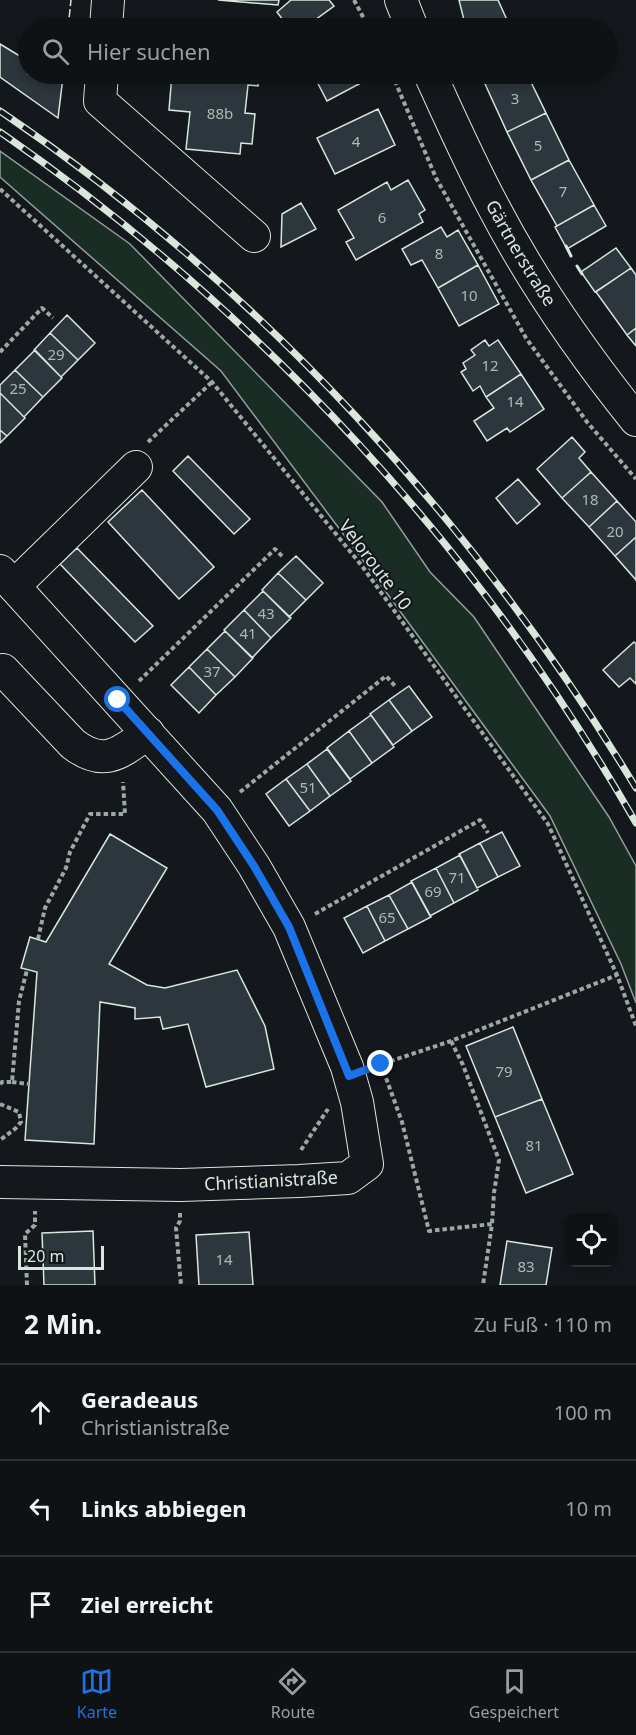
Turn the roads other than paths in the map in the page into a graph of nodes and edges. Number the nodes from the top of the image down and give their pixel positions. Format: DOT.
graph roads {
  1 [pos="108,0"];
  2 [pos="400,0"];
  3 [pos="107,18"];
  4 [pos="408,18"];
  5 [pos="101,84"];
  6 [pos="435,84"];
  7 [pos="254,236"];
  8 [pos="636,420"];
  9 [pos="138,458"];
  10 [pos="5,579"];
  11 [pos="3,670"];
  12 [pos="148,733"];
  13 [pos="0,1182"];
  1 -- 3 [label="street"];
  2 -- 4 [label="street"];
  5 -- 7 [label="street"];
  6 -- 8 [label="street, Gärtnerstraße"];
  9 -- 10 [label="street"];
  10 -- 12 [label="street, Christianistraße"];
  11 -- 12 [label="street"];
  12 -- 13 [label="street, Christianistraße"];
}
